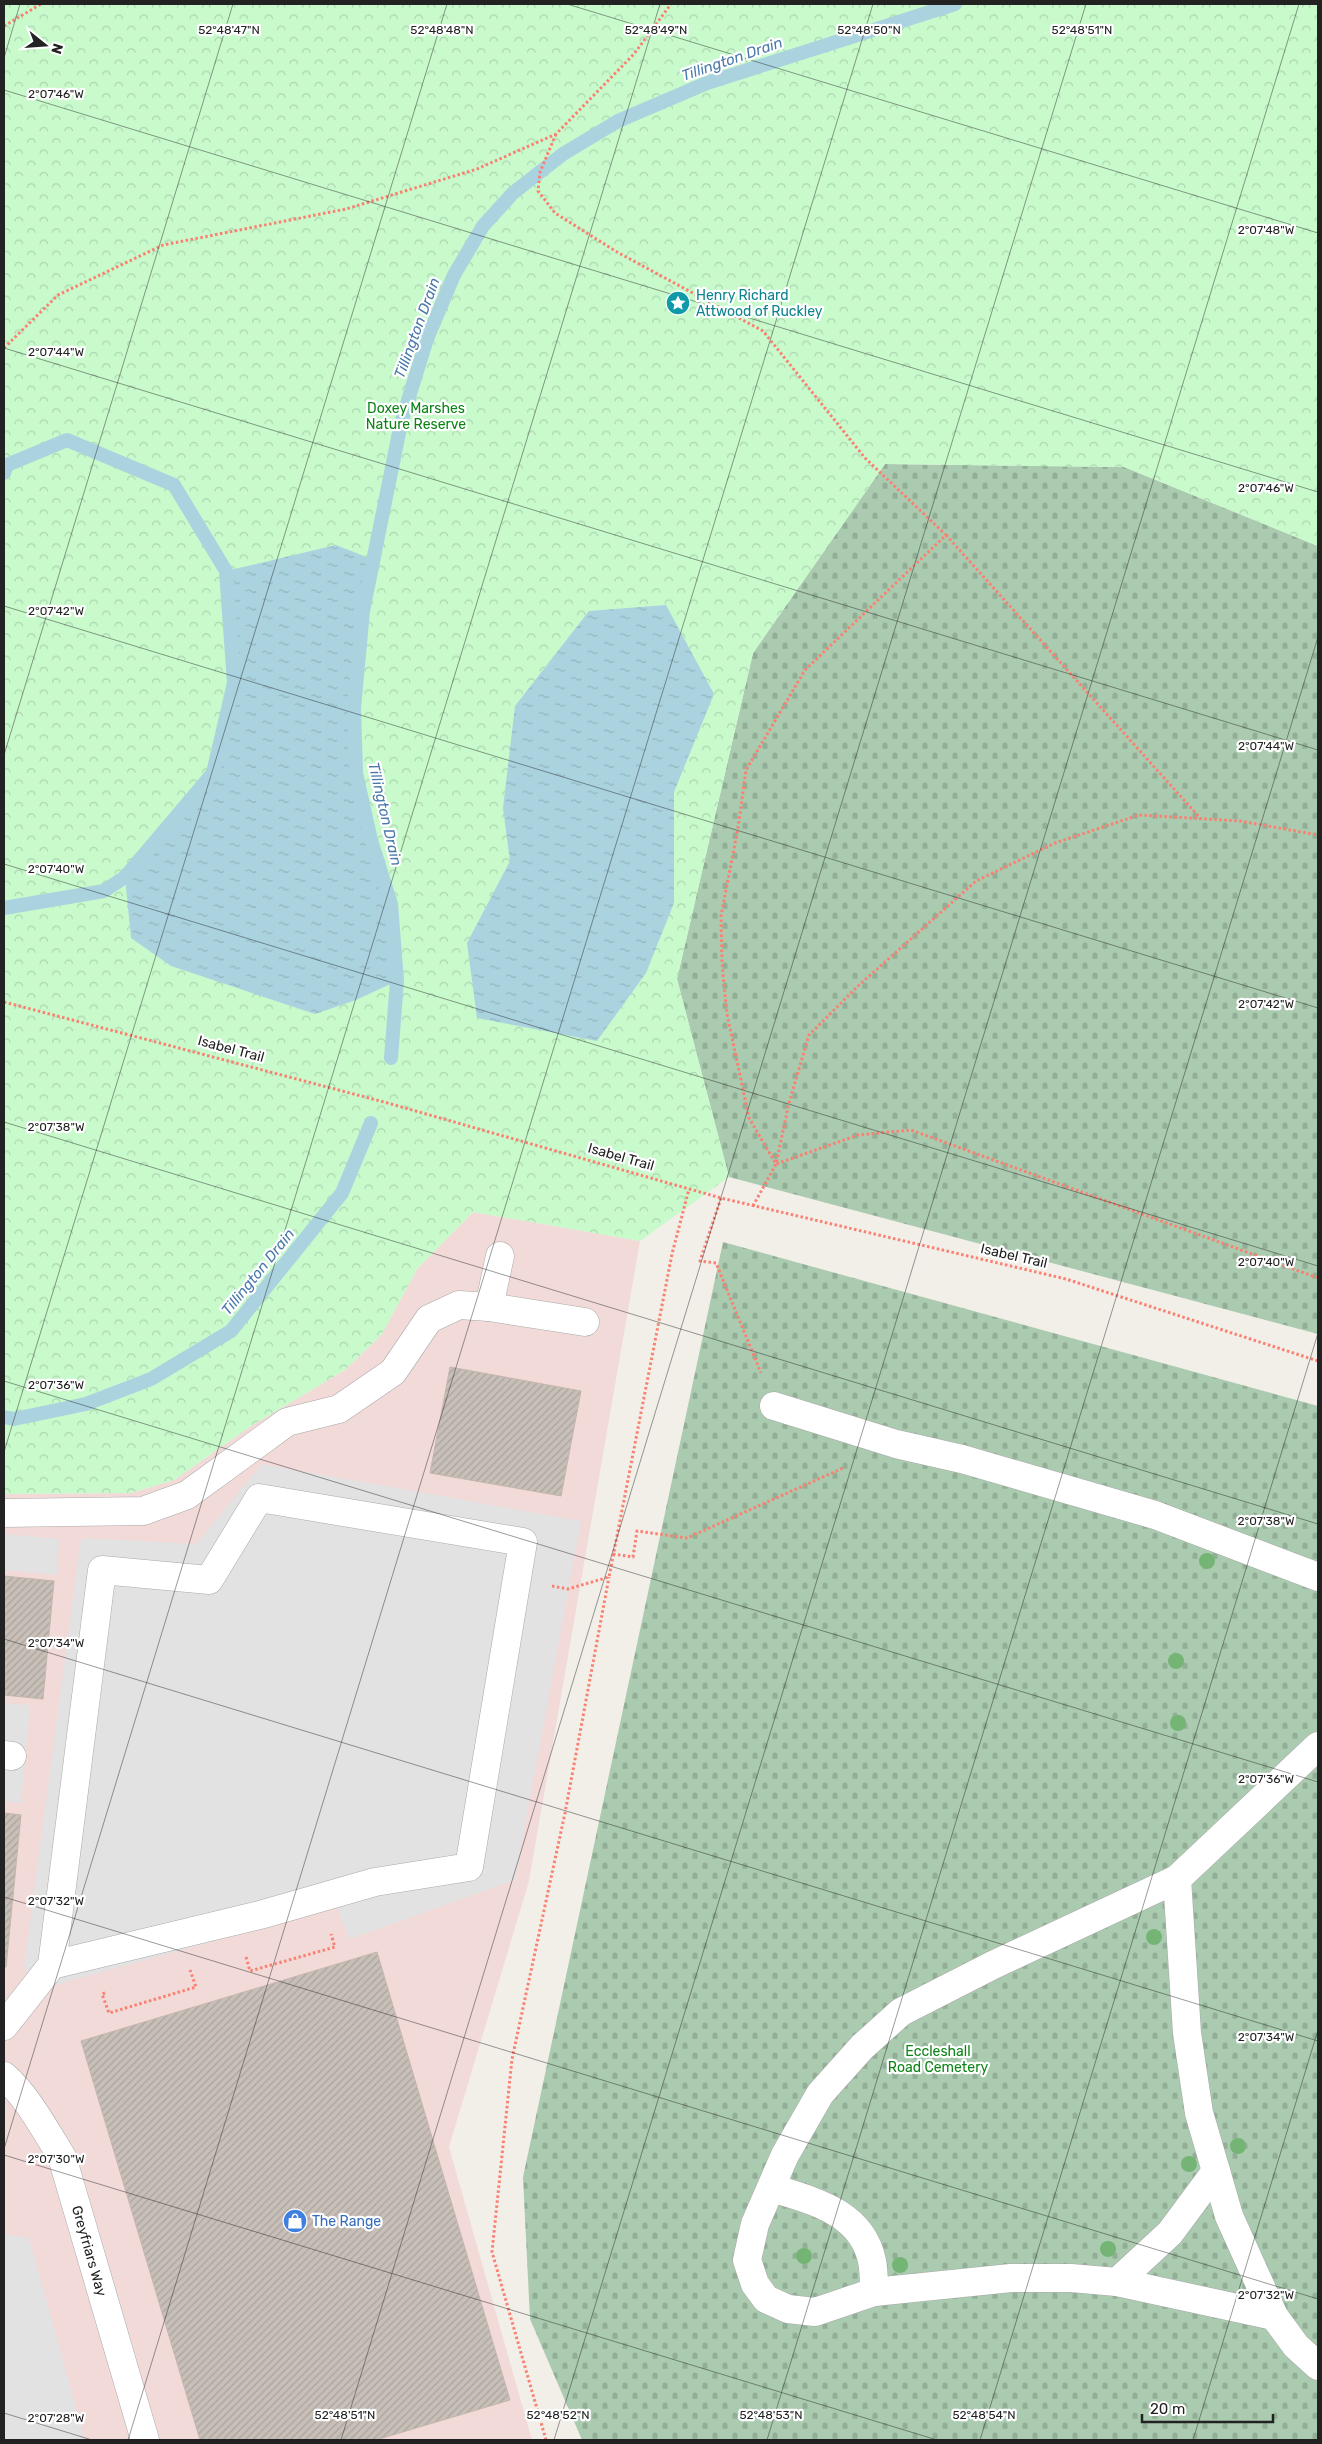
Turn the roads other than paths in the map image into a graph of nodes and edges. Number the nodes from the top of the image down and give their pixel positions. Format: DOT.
graph roads {
  1 [pos="500,1256"];
  2 [pos="489,1307"];
  3 [pos="585,1322"];
  4 [pos="774,1406"];
  5 [pos="4,1512"];
  6 [pos="1318,1577"];
  7 [pos="1318,1746"];
  8 [pos="1177,1879"];
  9 [pos="52,1965"];
  10 [pos="4,2026"];
  11 [pos="4,2076"];
  12 [pos="1216,2171"];
  13 [pos="772,2188"];
  14 [pos="1117,2282"];
  15 [pos="874,2292"];
  16 [pos="1274,2316"];
  17 [pos="1318,2366"];
  18 [pos="145,2440"];
  1 -- 2 [label="street"];
  2 -- 3 [label="street"];
  2 -- 5 [label="street"];
  4 -- 6 [label="street"];
  7 -- 8 [label="street"];
  8 -- 12 [label="street"];
  8 -- 13 [label="street"];
  9 -- 9 [label="street"];
  9 -- 10 [label="street"];
  11 -- 18 [label="street, Greyfriars Way"];
  12 -- 14 [label="street"];
  12 -- 16 [label="street"];
  13 -- 15 [label="street"];
  13 -- 15 [label="street"];
  14 -- 15 [label="street"];
  14 -- 16 [label="street"];
  16 -- 17 [label="street"];
}
